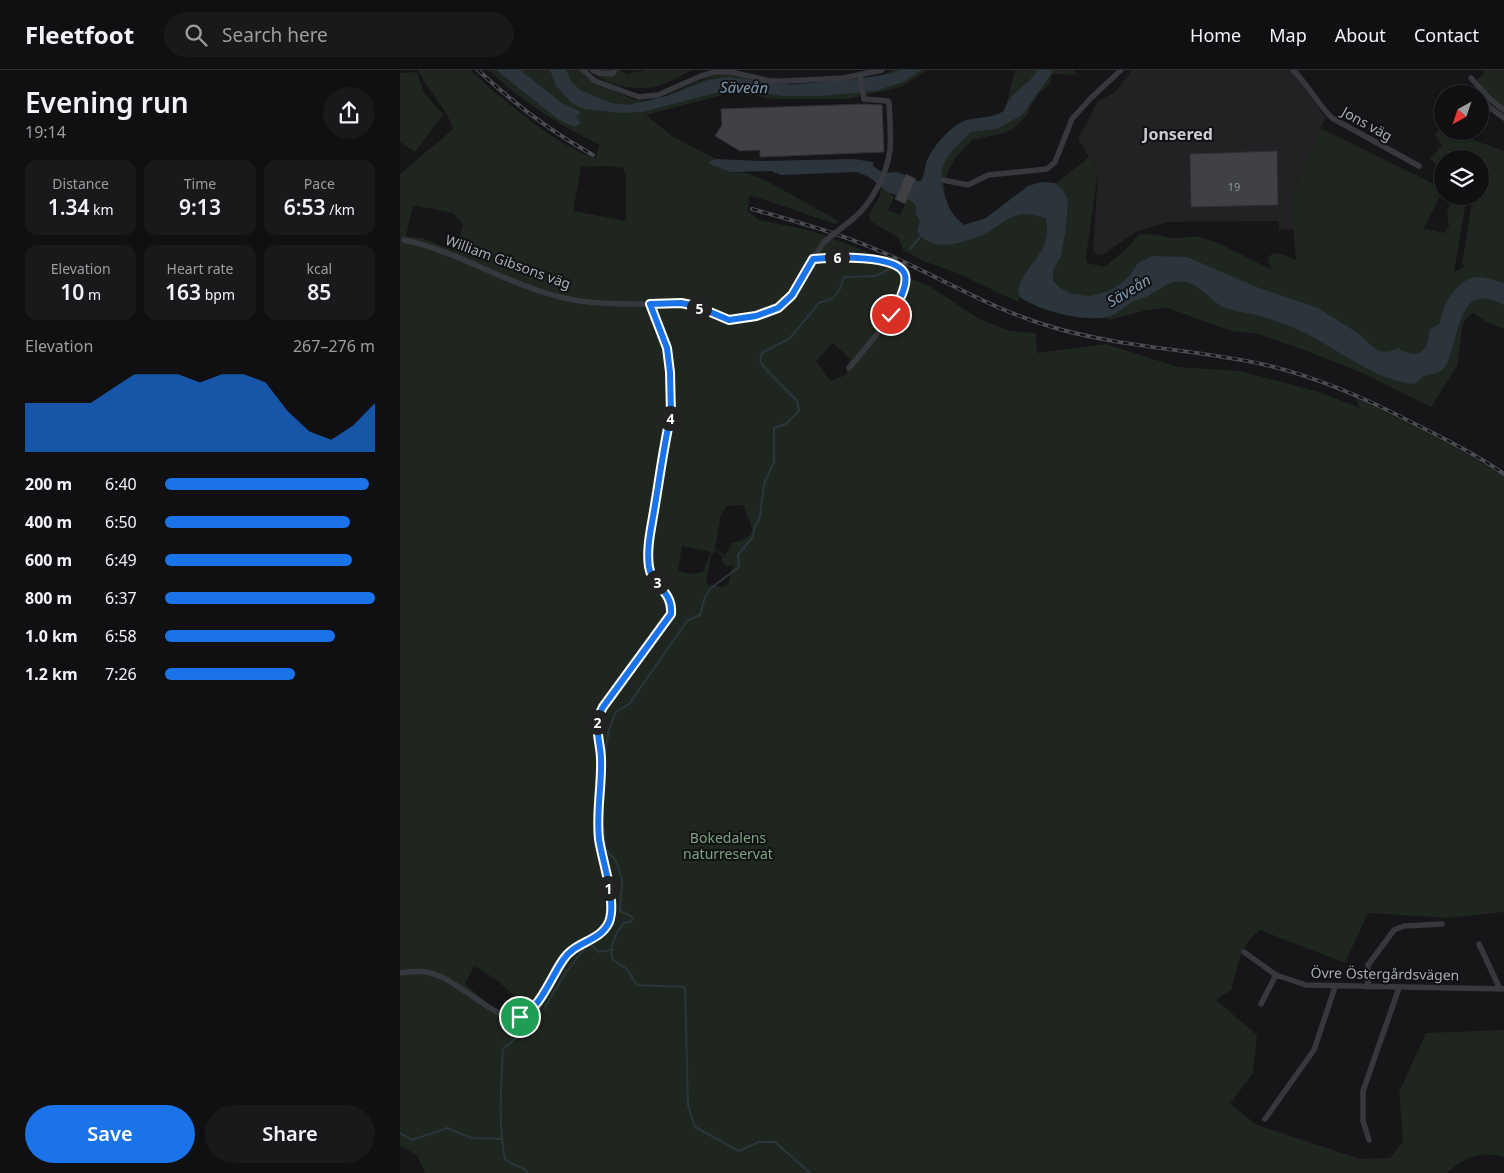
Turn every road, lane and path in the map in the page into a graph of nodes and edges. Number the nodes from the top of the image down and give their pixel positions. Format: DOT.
graph roads {
  1 [pos="583,70"];
  2 [pos="592,70"];
  3 [pos="615,70"];
  4 [pos="882,70"];
  5 [pos="1121,70"];
  6 [pos="1293,70"];
  7 [pos="1468,70"];
  8 [pos="860,76"];
  9 [pos="1471,78"];
  10 [pos="1474,85"];
  11 [pos="1489,107"];
  12 [pos="1504,110"];
  13 [pos="1504,118"];
  14 [pos="1419,166"];
  15 [pos="943,180"];
  16 [pos="404,240"];
  17 [pos="813,259"];
  18 [pos="650,304"];
  19 [pos="849,368"];
  20 [pos="1442,924"];
  21 [pos="1479,944"];
  22 [pos="1244,952"];
  23 [pos="400,973"];
  24 [pos="1276,975"];
  25 [pos="1335,987"];
  26 [pos="1368,987"];
  27 [pos="1399,988"];
  28 [pos="1502,989"];
  29 [pos="1261,1004"];
  30 [pos="1265,1119"];
  31 [pos="1369,1140"];
  1 -- 8 [label="street"];
  2 -- 3 [label="street"];
  4 -- 8 [label="street"];
  5 -- 15 [label="street"];
  6 -- 14 [label="street, Jons väg"];
  7 -- 9 [label="street"];
  8 -- 17 [label="street, William Gibsons väg, bridge"];
  9 -- 10 [label="street"];
  9 -- 12 [label="street"];
  11 -- 13 [label="street"];
  16 -- 18 [label="street, William Gibsons väg"];
  17 -- 18 [label="street, William Gibsons väg"];
  17 -- 19 [label="street"];
  18 -- 23 [label="street"];
  20 -- 26 [label="street"];
  21 -- 28 [label="street"];
  22 -- 24 [label="street, Övre Östergårdsvägen"];
  24 -- 25 [label="street, Övre Östergårdsvägen"];
  24 -- 29 [label="street"];
  25 -- 26 [label="street, Övre Östergårdsvägen"];
  25 -- 30 [label="street"];
  26 -- 27 [label="street, Övre Östergårdsvägen"];
  27 -- 28 [label="street, Övre Östergårdsvägen"];
  27 -- 31 [label="street"];
}
